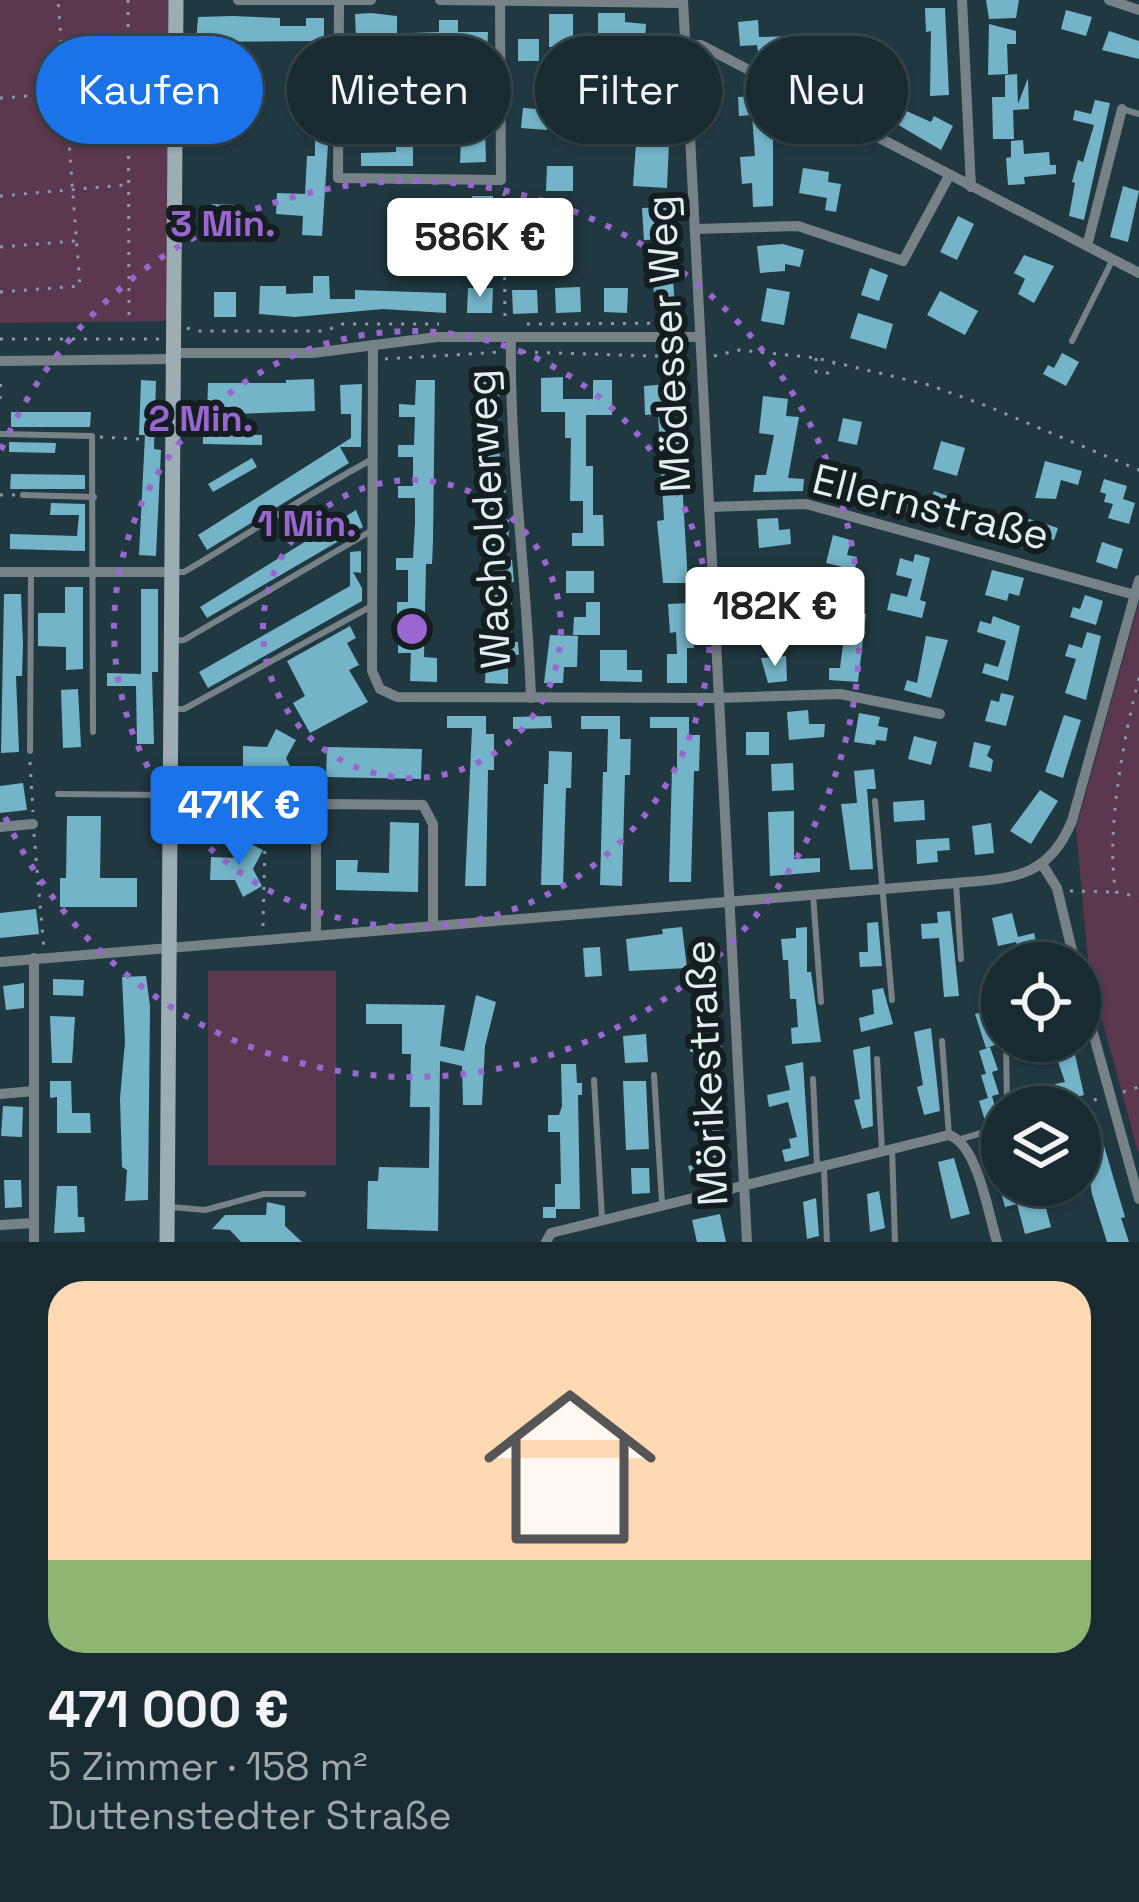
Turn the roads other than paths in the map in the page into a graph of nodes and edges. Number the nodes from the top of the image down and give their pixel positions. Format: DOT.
graph roads {
  1 [pos="176,0"];
  2 [pos="238,0"];
  3 [pos="371,0"];
  4 [pos="440,0"];
  5 [pos="530,0"];
  6 [pos="962,0"];
  7 [pos="1108,0"];
  8 [pos="339,1"];
  9 [pos="500,1"];
  10 [pos="683,2"];
  11 [pos="1139,10"];
  12 [pos="685,36"];
  13 [pos="722,56"];
  14 [pos="1122,109"];
  15 [pos="1139,114"];
  16 [pos="691,144"];
  17 [pos="949,176"];
  18 [pos="971,187"];
  19 [pos="695,229"];
  20 [pos="1087,245"];
  21 [pos="1113,259"];
  22 [pos="1139,273"];
  23 [pos="511,338"];
  24 [pos="699,338"];
  25 [pos="1072,341"];
  26 [pos="373,345"];
  27 [pos="174,356"];
  28 [pos="0,361"];
  29 [pos="0,434"];
  30 [pos="374,458"];
  31 [pos="22,495"];
  32 [pos="94,497"];
  33 [pos="709,507"];
  34 [pos="374,529"];
  35 [pos="0,572"];
  36 [pos="32,572"];
  37 [pos="174,572"];
  38 [pos="93,573"];
  39 [pos="1139,580"];
  40 [pos="1135,595"];
  41 [pos="373,605"];
  42 [pos="173,641"];
  43 [pos="531,698"];
  44 [pos="718,698"];
  45 [pos="172,709"];
  46 [pos="940,714"];
  47 [pos="93,732"];
  48 [pos="30,751"];
  49 [pos="58,794"];
  50 [pos="171,795"];
  51 [pos="875,801"];
  52 [pos="33,824"];
  53 [pos="0,827"];
  54 [pos="1042,864"];
  55 [pos="956,883"];
  56 [pos="882,890"];
  57 [pos="813,895"];
  58 [pos="731,901"];
  59 [pos="433,926"];
  60 [pos="316,935"];
  61 [pos="1070,942"];
  62 [pos="170,947"];
  63 [pos="39,958"];
  64 [pos="962,959"];
  65 [pos="0,962"];
  66 [pos="892,1000"];
  67 [pos="821,1002"];
  68 [pos="941,1041"];
  69 [pos="877,1059"];
  70 [pos="1099,1062"];
  71 [pos="654,1075"];
  72 [pos="813,1079"];
  73 [pos="594,1080"];
  74 [pos="34,1091"];
  75 [pos="0,1094"];
  76 [pos="981,1131"];
  77 [pos="955,1137"];
  78 [pos="887,1150"];
  79 [pos="820,1167"];
  80 [pos="1136,1177"];
  81 [pos="745,1185"];
  82 [pos="304,1194"];
  83 [pos="1139,1199"];
  84 [pos="662,1203"];
  85 [pos="167,1207"];
  86 [pos="602,1222"];
  87 [pos="34,1223"];
  88 [pos="0,1225"];
  89 [pos="34,1242"];
  90 [pos="167,1242"];
  91 [pos="546,1242"];
  92 [pos="747,1242"];
  93 [pos="827,1242"];
  94 [pos="896,1242"];
  95 [pos="997,1242"];
  1 -- 27 [label="street"];
  2 -- 8 [label="street"];
  3 -- 8 [label="street"];
  4 -- 9 [label="street"];
  5 -- 9 [label="street"];
  5 -- 10 [label="street"];
  6 -- 18 [label="street"];
  7 -- 11 [label="street"];
  8 -- 9 [label="street"];
  10 -- 12 [label="street, Mödesser Weg"];
  13 -- 17 [label="street"];
  14 -- 15 [label="lane"];
  14 -- 20 [label="street"];
  16 -- 19 [label="street, Mödesser Weg"];
  17 -- 18 [label="street"];
  17 -- 19 [label="street"];
  18 -- 20 [label="street"];
  19 -- 24 [label="street, Mödesser Weg"];
  20 -- 21 [label="street"];
  21 -- 22 [label="street"];
  21 -- 25 [label="lane"];
  23 -- 24 [label="street"];
  23 -- 26 [label="street"];
  23 -- 43 [label="street, Wacholderweg"];
  24 -- 33 [label="street, Mödesser Weg"];
  26 -- 27 [label="street"];
  26 -- 30 [label="street"];
  27 -- 28 [label="street"];
  27 -- 37 [label="street"];
  29 -- 32 [label="lane"];
  30 -- 34 [label="street"];
  30 -- 37 [label="lane"];
  31 -- 32 [label="lane"];
  32 -- 38 [label="lane"];
  33 -- 40 [label="street, Ellernstraße"];
  33 -- 44 [label="street, Mödesser Weg"];
  34 -- 41 [label="street"];
  34 -- 42 [label="lane"];
  35 -- 36 [label="street"];
  36 -- 38 [label="street"];
  36 -- 48 [label="lane"];
  37 -- 38 [label="street"];
  37 -- 42 [label="street"];
  38 -- 47 [label="lane"];
  39 -- 40 [label="street"];
  40 -- 54 [label="street"];
  41 -- 43 [label="street"];
  41 -- 45 [label="lane"];
  42 -- 45 [label="street"];
  43 -- 44 [label="street"];
  44 -- 46 [label="street"];
  44 -- 58 [label="street, Mödesser Weg"];
  45 -- 50 [label="street"];
  49 -- 50 [label="lane"];
  50 -- 62 [label="street"];
  51 -- 56 [label="lane"];
  52 -- 53 [label="street"];
  54 -- 55 [label="street"];
  54 -- 61 [label="street"];
  55 -- 56 [label="street"];
  55 -- 64 [label="lane"];
  56 -- 57 [label="street"];
  56 -- 66 [label="lane"];
  57 -- 58 [label="street"];
  57 -- 67 [label="lane"];
  58 -- 59 [label="street"];
  58 -- 81 [label="street, Mörikestraße"];
  59 -- 60 [label="street"];
  59 -- 60 [label="street"];
  60 -- 62 [label="street"];
  62 -- 63 [label="street"];
  62 -- 85 [label="street"];
  63 -- 65 [label="street"];
  63 -- 74 [label="street"];
  68 -- 77 [label="lane"];
  69 -- 78 [label="lane"];
  70 -- 80 [label="street"];
  71 -- 84 [label="lane"];
  72 -- 79 [label="lane"];
  73 -- 86 [label="lane"];
  74 -- 75 [label="street"];
  74 -- 87 [label="street"];
  76 -- 77 [label="lane"];
  77 -- 78 [label="street"];
  77 -- 95 [label="street"];
  78 -- 79 [label="street"];
  78 -- 94 [label="lane"];
  79 -- 81 [label="street"];
  79 -- 93 [label="lane"];
  80 -- 83 [label="street"];
  81 -- 84 [label="street"];
  81 -- 92 [label="street, Mörikestraße"];
  82 -- 85 [label="lane"];
  84 -- 86 [label="street"];
  85 -- 90 [label="street"];
  86 -- 91 [label="street"];
  87 -- 88 [label="street"];
  87 -- 89 [label="street"];
}
